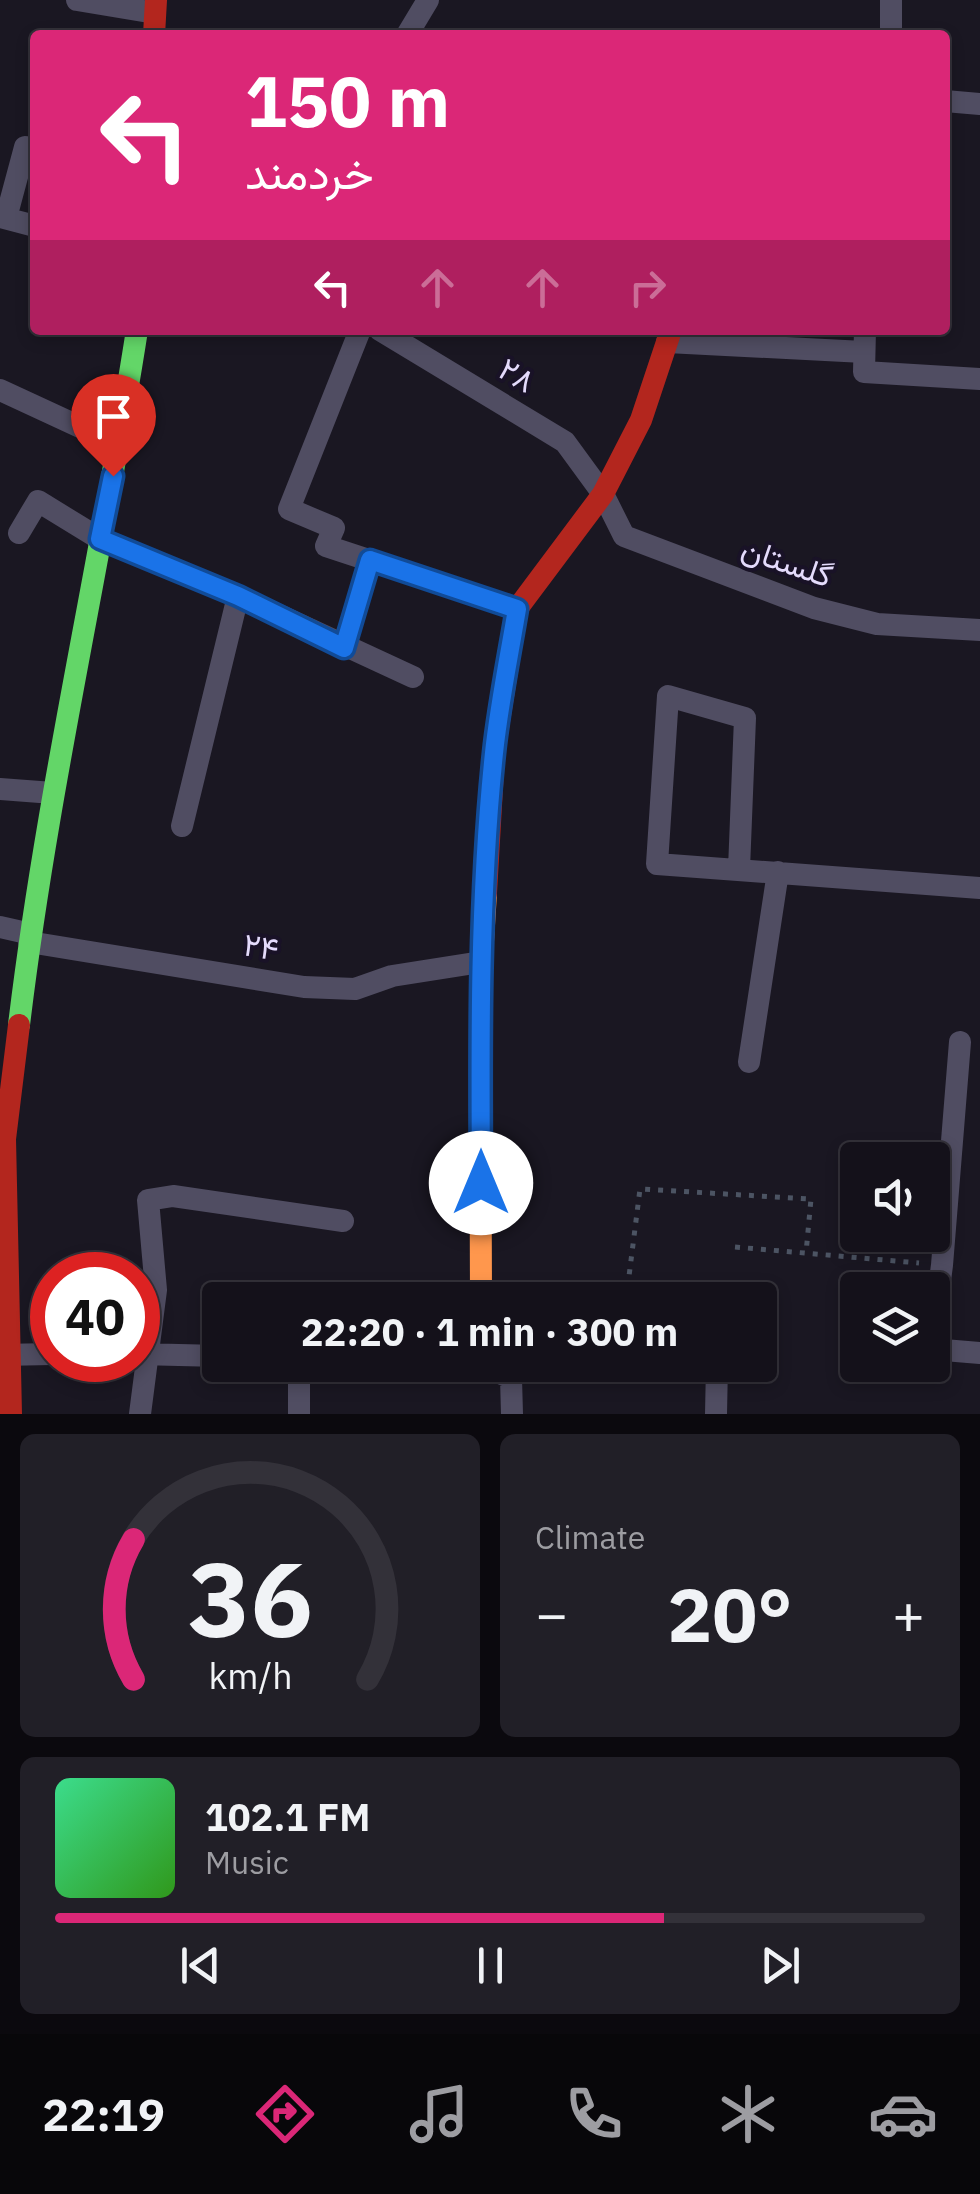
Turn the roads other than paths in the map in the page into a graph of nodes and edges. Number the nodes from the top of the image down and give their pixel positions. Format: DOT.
graph roads {
  1 [pos="77,0"];
  2 [pos="428,0"];
  3 [pos="891,0"];
  4 [pos="155,16"];
  5 [pos="409,30"];
  6 [pos="891,30"];
  7 [pos="950,101"];
  8 [pos="980,104"];
  9 [pos="25,148"];
  10 [pos="3,218"];
  11 [pos="30,225"];
  12 [pos="136,335"];
  13 [pos="358,335"];
  14 [pos="388,335"];
  15 [pos="669,336"];
  16 [pos="864,341"];
  17 [pos="980,380"];
  18 [pos="0,390"];
  19 [pos="120,445"];
  20 [pos="603,494"];
  21 [pos="19,533"];
  22 [pos="100,539"];
  23 [pos="370,560"];
  24 [pos="238,596"];
  25 [pos="517,609"];
  26 [pos="980,630"];
  27 [pos="344,648"];
  28 [pos="413,677"];
  29 [pos="0,790"];
  30 [pos="53,792"];
  31 [pos="182,826"];
  32 [pos="739,869"];
  33 [pos="778,872"];
  34 [pos="980,888"];
  35 [pos="0,927"];
  36 [pos="30,938"];
  37 [pos="482,962"];
  38 [pos="960,1042"];
  39 [pos="749,1062"];
  40 [pos="343,1221"];
  41 [pos="153,1252"];
  42 [pos="941,1272"];
  43 [pos="481,1282"];
  44 [pos="950,1349"];
  45 [pos="980,1353"];
  46 [pos="30,1354"];
  47 [pos="160,1354"];
  48 [pos="4,1355"];
  49 [pos="202,1356"];
  50 [pos="141,1382"];
  51 [pos="299,1382"];
  52 [pos="510,1382"];
  53 [pos="717,1382"];
  54 [pos="10,1414"];
  55 [pos="140,1414"];
  56 [pos="300,1414"];
  57 [pos="512,1414"];
  58 [pos="716,1414"];
  1 -- 4 [label="street"];
  2 -- 5 [label="street"];
  3 -- 6 [label="street"];
  7 -- 8 [label="street"];
  9 -- 10 [label="street"];
  10 -- 11 [label="street"];
  12 -- 19 [label="main road"];
  13 -- 23 [label="street"];
  14 -- 20 [label="street, ۲۸"];
  15 -- 16 [label="street"];
  15 -- 20 [label="main road"];
  16 -- 17 [label="street"];
  18 -- 19 [label="street"];
  19 -- 22 [label="main road"];
  20 -- 25 [label="main road"];
  20 -- 26 [label="street, گلستان"];
  21 -- 22 [label="street"];
  22 -- 24 [label="street"];
  22 -- 30 [label="main road"];
  23 -- 25 [label="street"];
  23 -- 27 [label="street"];
  24 -- 27 [label="street"];
  24 -- 31 [label="street"];
  25 -- 37 [label="main road"];
  27 -- 28 [label="street"];
  29 -- 30 [label="street"];
  30 -- 36 [label="main road"];
  32 -- 32 [label="street"];
  32 -- 33 [label="street"];
  33 -- 34 [label="street"];
  33 -- 39 [label="street"];
  35 -- 36 [label="street, ۲۴"];
  36 -- 37 [label="street, ۲۴"];
  36 -- 48 [label="main road"];
  37 -- 43 [label="main road"];
  38 -- 42 [label="street"];
  40 -- 41 [label="street"];
  44 -- 45 [label="street"];
  46 -- 48 [label="street"];
  47 -- 49 [label="street"];
  48 -- 54 [label="main road"];
  50 -- 55 [label="street"];
  51 -- 56 [label="street"];
  52 -- 57 [label="street"];
  53 -- 58 [label="street"];
}
